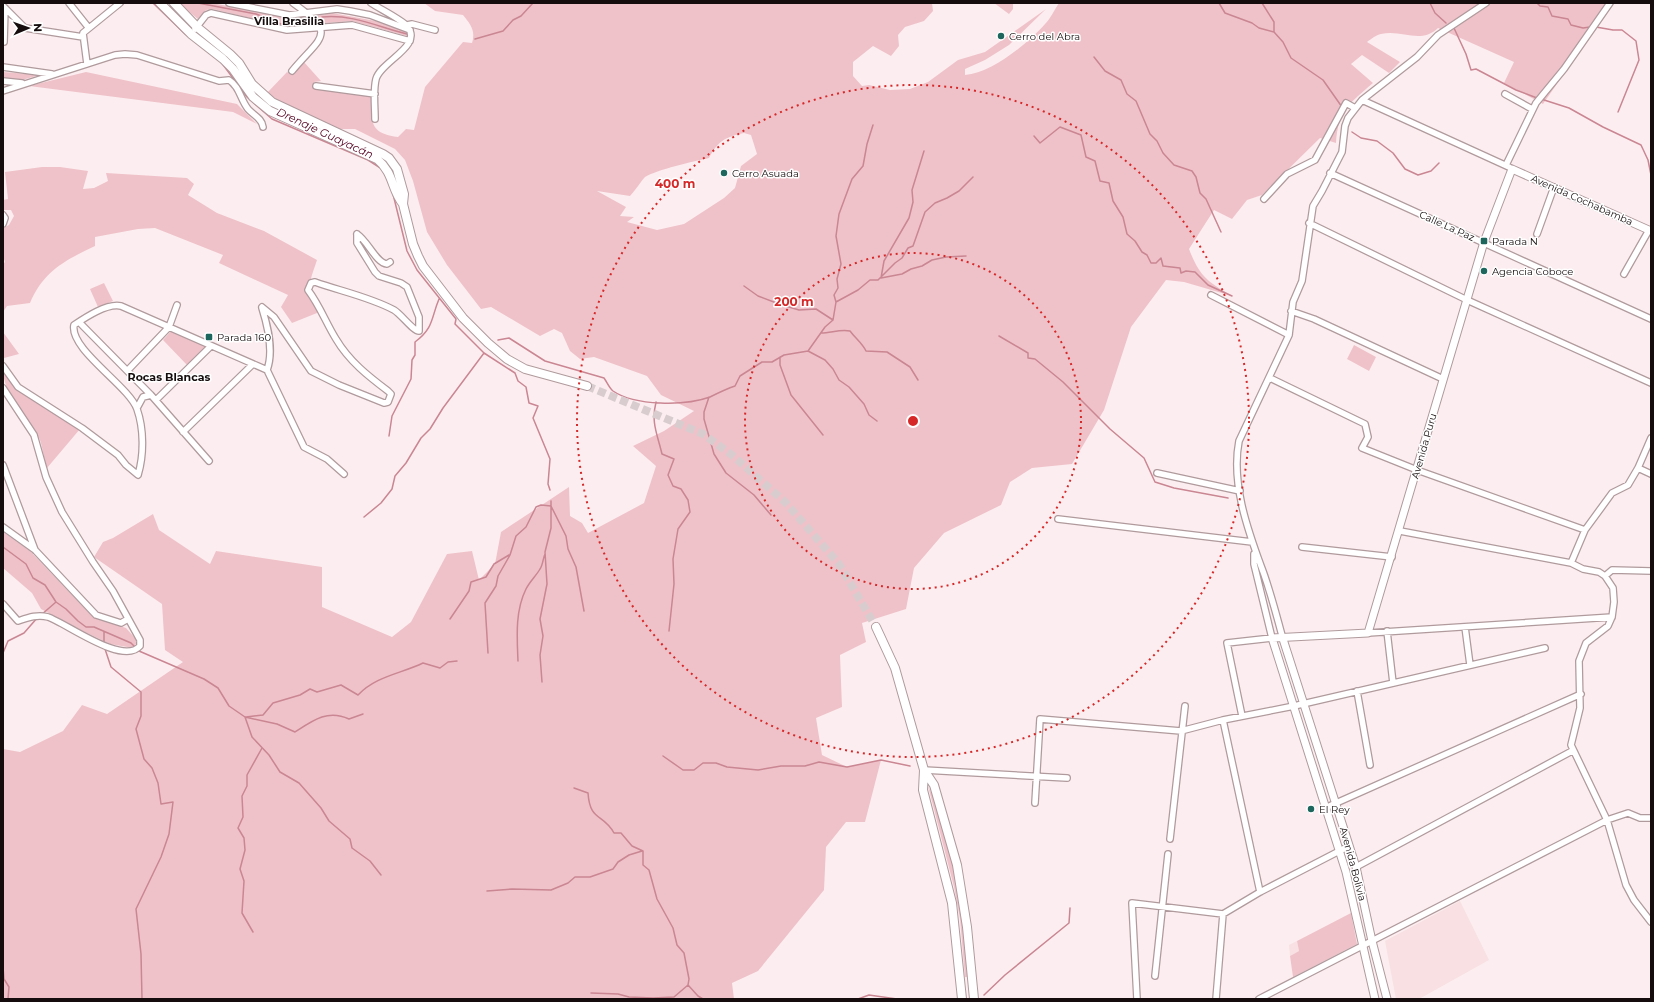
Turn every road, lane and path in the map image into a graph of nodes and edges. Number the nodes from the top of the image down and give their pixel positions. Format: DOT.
graph roads {
  1 [pos="69,3"];
  2 [pos="120,3"];
  3 [pos="160,3"];
  4 [pos="174,3"];
  5 [pos="230,3"];
  6 [pos="293,3"];
  7 [pos="371,3"];
  8 [pos="1486,3"];
  9 [pos="1610,3"];
  10 [pos="4,7"];
  11 [pos="307,13"];
  12 [pos="88,27"];
  13 [pos="197,27"];
  14 [pos="321,27"];
  15 [pos="408,28"];
  16 [pos="435,30"];
  17 [pos="190,34"];
  18 [pos="83,37"];
  19 [pos="410,41"];
  20 [pos="4,42"];
  21 [pos="86,64"];
  22 [pos="236,66"];
  23 [pos="3,67"];
  24 [pos="292,71"];
  25 [pos="54,74"];
  26 [pos="229,80"];
  27 [pos="3,81"];
  28 [pos="24,84"];
  29 [pos="316,86"];
  30 [pos="3,91"];
  31 [pos="375,94"];
  32 [pos="1505,94"];
  33 [pos="1362,100"];
  34 [pos="1355,108"];
  35 [pos="1532,109"];
  36 [pos="375,119"];
  37 [pos="263,128"];
  38 [pos="1509,167"];
  39 [pos="1330,173"];
  40 [pos="1554,188"];
  41 [pos="1264,199"];
  42 [pos="3,216"];
  43 [pos="1309,223"];
  44 [pos="3,224"];
  45 [pos="1650,231"];
  46 [pos="1537,234"];
  47 [pos="1484,242"];
  48 [pos="390,262"];
  49 [pos="1624,274"];
  50 [pos="1211,295"];
  51 [pos="1467,300"];
  52 [pos="177,306"];
  53 [pos="1291,311"];
  54 [pos="1651,319"];
  55 [pos="79,322"];
  56 [pos="169,327"];
  57 [pos="1289,335"];
  58 [pos="211,346"];
  59 [pos="253,364"];
  60 [pos="3,366"];
  61 [pos="128,370"];
  62 [pos="266,370"];
  63 [pos="1270,378"];
  64 [pos="1443,379"];
  65 [pos="1651,383"];
  66 [pos="587,386"];
  67 [pos="3,388"];
  68 [pos="151,395"];
  69 [pos="156,400"];
  70 [pos="137,408"];
  71 [pos="183,432"];
  72 [pos="1650,440"];
  73 [pos="209,461"];
  74 [pos="3,465"];
  75 [pos="1638,468"];
  76 [pos="1417,470"];
  77 [pos="344,474"];
  78 [pos="1157,474"];
  79 [pos="1651,474"];
  80 [pos="1240,491"];
  81 [pos="1058,519"];
  82 [pos="3,527"];
  83 [pos="1585,530"];
  84 [pos="1400,531"];
  85 [pos="1252,542"];
  86 [pos="1302,547"];
  87 [pos="35,550"];
  88 [pos="1254,551"];
  89 [pos="1392,557"];
  90 [pos="1571,563"];
  91 [pos="1651,571"];
  92 [pos="1605,576"];
  93 [pos="3,604"];
  94 [pos="1612,618"];
  95 [pos="128,619"];
  96 [pos="1465,626"];
  97 [pos="876,628"];
  98 [pos="1387,631"];
  99 [pos="1368,633"];
  100 [pos="1272,638"];
  101 [pos="1283,639"];
  102 [pos="1545,648"];
  103 [pos="1470,665"];
  104 [pos="1393,683"];
  105 [pos="1357,691"];
  106 [pos="1581,694"];
  107 [pos="1303,703"];
  108 [pos="1185,706"];
  109 [pos="1294,706"];
  110 [pos="1242,716"];
  111 [pos="1222,720"];
  112 [pos="1181,731"];
  113 [pos="1572,751"];
  114 [pos="1370,765"];
  115 [pos="924,770"];
  116 [pos="1037,776"];
  117 [pos="1067,778"];
  118 [pos="1035,803"];
  119 [pos="1336,803"];
  120 [pos="1325,808"];
  121 [pos="1651,818"];
  122 [pos="1607,820"];
  123 [pos="1170,839"];
  124 [pos="1349,846"];
  125 [pos="1339,851"];
  126 [pos="1168,854"];
  127 [pos="1356,867"];
  128 [pos="1260,892"];
  129 [pos="1162,906"];
  130 [pos="1223,914"];
  131 [pos="1651,922"];
  132 [pos="1372,941"];
  133 [pos="1363,946"];
  134 [pos="1155,976"];
  135 [pos="962,999"];
  136 [pos="974,999"];
  137 [pos="1138,999"];
  138 [pos="1216,999"];
  139 [pos="1259,999"];
  140 [pos="1375,999"];
  141 [pos="1387,999"];
  1 -- 12 [label="street"];
  2 -- 12 [label="street"];
  3 -- 17 [label="main road"];
  4 -- 13 [label="main road"];
  5 -- 11 [label="street"];
  6 -- 11 [label="street"];
  7 -- 15 [label="street"];
  8 -- 33 [label="street"];
  9 -- 35 [label="street"];
  10 -- 18 [label="street"];
  10 -- 20 [label="street"];
  11 -- 14 [label="street"];
  11 -- 15 [label="street"];
  12 -- 18 [label="street"];
  13 -- 14 [label="street"];
  13 -- 17 [label="street"];
  13 -- 22 [label="main road"];
  14 -- 19 [label="street"];
  14 -- 24 [label="street"];
  15 -- 16 [label="street"];
  15 -- 19 [label="street"];
  17 -- 22 [label="main road"];
  18 -- 21 [label="street"];
  19 -- 31 [label="street"];
  21 -- 25 [label="street"];
  21 -- 26 [label="street"];
  22 -- 26 [label="street"];
  22 -- 66 [label="main road"];
  23 -- 25 [label="street"];
  25 -- 28 [label="street"];
  26 -- 37 [label="street"];
  27 -- 28 [label="street"];
  28 -- 30 [label="street"];
  29 -- 31 [label="street"];
  31 -- 36 [label="street"];
  32 -- 35 [label="street"];
  33 -- 34 [label="street"];
  33 -- 38 [label="street"];
  34 -- 39 [label="street"];
  34 -- 41 [label="street"];
  35 -- 38 [label="street"];
  38 -- 40 [label="street, Avenida Cochabamba"];
  38 -- 47 [label="street, Avenida Puru"];
  39 -- 43 [label="street"];
  39 -- 47 [label="street, Calle La Paz"];
  40 -- 45 [label="street, Avenida Cochabamba"];
  40 -- 46 [label="street"];
  42 -- 44 [label="street"];
  43 -- 51 [label="street"];
  43 -- 53 [label="street"];
  45 -- 49 [label="street"];
  47 -- 51 [label="street, Avenida Puru"];
  47 -- 54 [label="street, Calle La Paz"];
  48 -- 62 [label="street"];
  50 -- 57 [label="street"];
  51 -- 64 [label="street, Avenida Puru"];
  51 -- 65 [label="street"];
  52 -- 56 [label="street"];
  53 -- 57 [label="street"];
  53 -- 64 [label="street"];
  55 -- 56 [label="street"];
  55 -- 61 [label="street"];
  55 -- 70 [label="street"];
  56 -- 58 [label="street"];
  56 -- 61 [label="street"];
  57 -- 63 [label="street"];
  58 -- 59 [label="street"];
  58 -- 69 [label="street"];
  59 -- 62 [label="street"];
  59 -- 71 [label="street"];
  60 -- 70 [label="street"];
  61 -- 68 [label="street"];
  62 -- 77 [label="street"];
  63 -- 76 [label="street"];
  63 -- 80 [label="street"];
  64 -- 76 [label="street, Avenida Puru"];
  67 -- 95 [label="street"];
  68 -- 69 [label="street"];
  68 -- 70 [label="street"];
  69 -- 71 [label="street"];
  71 -- 73 [label="street"];
  72 -- 75 [label="street"];
  74 -- 87 [label="street"];
  75 -- 79 [label="street"];
  75 -- 83 [label="street"];
  76 -- 83 [label="street"];
  76 -- 84 [label="street, Avenida Puru"];
  78 -- 80 [label="street"];
  80 -- 85 [label="street"];
  81 -- 85 [label="street"];
  82 -- 87 [label="street"];
  83 -- 90 [label="street"];
  84 -- 89 [label="street, Avenida Puru"];
  84 -- 90 [label="street"];
  85 -- 88 [label="street"];
  86 -- 89 [label="street"];
  87 -- 95 [label="street"];
  88 -- 100 [label="street"];
  88 -- 101 [label="street"];
  89 -- 99 [label="street, Avenida Puru"];
  90 -- 92 [label="street"];
  91 -- 92 [label="street"];
  92 -- 94 [label="street"];
  93 -- 95 [label="street"];
  94 -- 96 [label="street"];
  94 -- 106 [label="street"];
  96 -- 98 [label="street"];
  96 -- 103 [label="street"];
  97 -- 115 [label="main road"];
  98 -- 99 [label="street"];
  98 -- 104 [label="street"];
  99 -- 101 [label="street"];
  100 -- 101 [label="street"];
  100 -- 109 [label="street, Avenida Bolivia"];
  100 -- 110 [label="street"];
  101 -- 107 [label="street, Avenida Bolivia"];
  102 -- 103 [label="street"];
  103 -- 104 [label="street"];
  104 -- 105 [label="street"];
  105 -- 107 [label="street"];
  105 -- 114 [label="street"];
  106 -- 113 [label="street"];
  106 -- 119 [label="street"];
  107 -- 109 [label="street"];
  107 -- 119 [label="street, Avenida Bolivia"];
  108 -- 112 [label="street"];
  109 -- 110 [label="street"];
  109 -- 120 [label="street, Avenida Bolivia"];
  110 -- 111 [label="street"];
  111 -- 112 [label="street"];
  111 -- 128 [label="street"];
  112 -- 116 [label="street"];
  112 -- 123 [label="street"];
  113 -- 122 [label="street"];
  113 -- 127 [label="street"];
  115 -- 116 [label="street"];
  115 -- 135 [label="main road"];
  115 -- 136 [label="main road"];
  116 -- 117 [label="street"];
  116 -- 118 [label="street"];
  119 -- 120 [label="street"];
  119 -- 124 [label="street, Avenida Bolivia"];
  120 -- 125 [label="street, Avenida Bolivia"];
  121 -- 122 [label="street"];
  122 -- 131 [label="street"];
  122 -- 132 [label="street"];
  124 -- 125 [label="street"];
  124 -- 127 [label="street, Avenida Bolivia"];
  125 -- 128 [label="street"];
  125 -- 133 [label="street, Avenida Bolivia"];
  126 -- 129 [label="street"];
  127 -- 132 [label="street, Avenida Bolivia"];
  128 -- 130 [label="street"];
  129 -- 130 [label="street"];
  129 -- 134 [label="street"];
  129 -- 137 [label="street"];
  130 -- 138 [label="street"];
  132 -- 133 [label="street"];
  132 -- 141 [label="street, Avenida Bolivia"];
  133 -- 139 [label="street"];
  133 -- 140 [label="street, Avenida Bolivia"];
}
